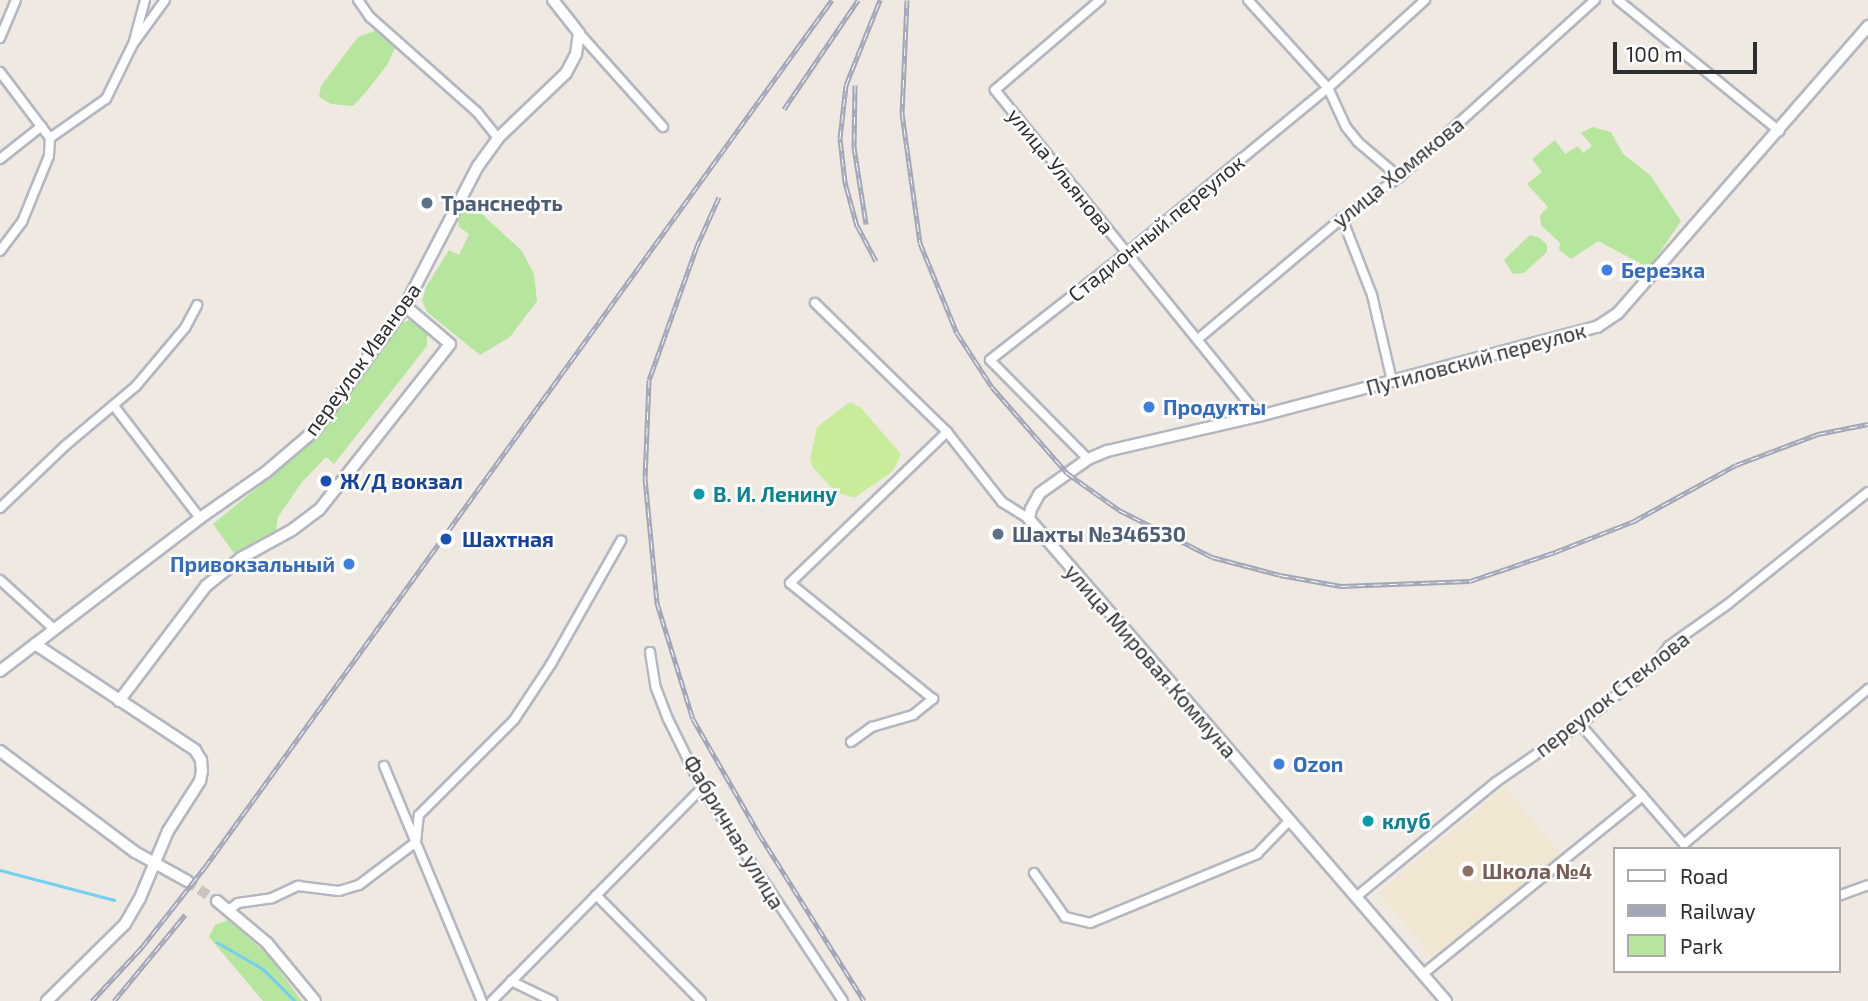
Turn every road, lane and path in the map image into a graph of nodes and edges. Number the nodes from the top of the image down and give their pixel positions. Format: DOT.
graph roads {
  1 [pos="16,0"];
  2 [pos="145,0"];
  3 [pos="165,0"];
  4 [pos="358,0"];
  5 [pos="553,0"];
  6 [pos="1100,0"];
  7 [pos="1248,0"];
  8 [pos="1425,0"];
  9 [pos="1595,0"];
  10 [pos="1618,0"];
  11 [pos="1868,26"];
  12 [pos="579,33"];
  13 [pos="0,37"];
  14 [pos="133,44"];
  15 [pos="0,72"];
  16 [pos="1328,88"];
  17 [pos="42,126"];
  18 [pos="663,127"];
  19 [pos="1779,131"];
  20 [pos="51,138"];
  21 [pos="498,138"];
  22 [pos="0,159"];
  23 [pos="1399,177"];
  24 [pos="1342,218"];
  25 [pos="0,251"];
  26 [pos="1128,252"];
  27 [pos="816,303"];
  28 [pos="197,305"];
  29 [pos="405,306"];
  30 [pos="1198,339"];
  31 [pos="1392,381"];
  32 [pos="114,406"];
  33 [pos="1259,416"];
  34 [pos="947,432"];
  35 [pos="1088,459"];
  36 [pos="1868,492"];
  37 [pos="0,508"];
  38 [pos="200,518"];
  39 [pos="1029,519"];
  40 [pos="621,541"];
  41 [pos="0,580"];
  42 [pos="54,629"];
  43 [pos="35,644"];
  44 [pos="650,652"];
  45 [pos="0,671"];
  46 [pos="1868,689"];
  47 [pos="119,701"];
  48 [pos="1580,724"];
  49 [pos="851,742"];
  50 [pos="0,751"];
  51 [pos="384,766"];
  52 [pos="702,788"];
  53 [pos="1643,796"];
  54 [pos="1290,820"];
  55 [pos="416,842"];
  56 [pos="155,864"];
  57 [pos="1034,873"];
  58 [pos="187,880"];
  59 [pos="1868,885"];
  60 [pos="596,895"];
  61 [pos="1840,895"];
  62 [pos="1356,897"];
  63 [pos="217,901"];
  64 [pos="229,909"];
  65 [pos="1423,974"];
  66 [pos="511,981"];
  67 [pos="47,1001"];
  68 [pos="315,1001"];
  69 [pos="482,1001"];
  70 [pos="492,1001"];
  71 [pos="552,1001"];
  72 [pos="701,1001"];
  73 [pos="843,1001"];
  74 [pos="1446,1001"];
  1 -- 13 [label="street"];
  2 -- 14 [label="street"];
  3 -- 14 [label="street"];
  4 -- 21 [label="street"];
  5 -- 12 [label="main road"];
  6 -- 26 [label="street, улица Ульянова"];
  7 -- 16 [label="street"];
  8 -- 16 [label="street, Стадионный переулок"];
  9 -- 23 [label="street, улица Хомякова"];
  10 -- 19 [label="street"];
  11 -- 19 [label="main road, Путиловский переулок"];
  12 -- 18 [label="street"];
  12 -- 21 [label="main road, переулок Иванова"];
  14 -- 20 [label="street"];
  15 -- 17 [label="street"];
  16 -- 23 [label="street"];
  16 -- 26 [label="street, Стадионный переулок"];
  17 -- 20 [label="street"];
  17 -- 22 [label="street"];
  19 -- 31 [label="main road, Путиловский переулок"];
  20 -- 25 [label="street"];
  21 -- 29 [label="main road, переулок Иванова"];
  23 -- 24 [label="street, улица Хомякова"];
  24 -- 30 [label="street, улица Хомякова"];
  24 -- 31 [label="street"];
  26 -- 30 [label="street, улица Ульянова"];
  26 -- 35 [label="street, Стадионный переулок"];
  27 -- 34 [label="street, улица Мировая Коммуна"];
  28 -- 32 [label="street"];
  29 -- 38 [label="main road, переулок Иванова"];
  29 -- 47 [label="main road"];
  30 -- 33 [label="street, улица Ульянова"];
  31 -- 33 [label="main road, Путиловский переулок"];
  32 -- 37 [label="street"];
  32 -- 38 [label="street"];
  33 -- 35 [label="main road, Путиловский переулок"];
  34 -- 39 [label="street, улица Мировая Коммуна"];
  34 -- 49 [label="street"];
  35 -- 39 [label="main road, Путиловский переулок"];
  36 -- 48 [label="street, переулок Стеклова"];
  38 -- 42 [label="main road, переулок Иванова"];
  39 -- 54 [label="main road, улица Мировая Коммуна"];
  40 -- 55 [label="street"];
  41 -- 42 [label="street"];
  42 -- 43 [label="main road, переулок Иванова"];
  43 -- 45 [label="main road, переулок Иванова"];
  43 -- 47 [label="main road"];
  44 -- 52 [label="street, Фабричная улица"];
  46 -- 53 [label="street"];
  47 -- 56 [label="main road"];
  48 -- 53 [label="street"];
  48 -- 62 [label="street, переулок Стеклова"];
  50 -- 56 [label="main road"];
  51 -- 55 [label="street"];
  52 -- 60 [label="street"];
  52 -- 73 [label="street, Фабричная улица"];
  53 -- 65 [label="street"];
  54 -- 57 [label="street"];
  54 -- 62 [label="main road, улица Мировая Коммуна"];
  55 -- 64 [label="street"];
  55 -- 69 [label="street"];
  56 -- 58 [label="main road"];
  56 -- 67 [label="main road"];
  59 -- 61 [label="street"];
  60 -- 66 [label="street"];
  60 -- 72 [label="street"];
  62 -- 65 [label="main road, улица Мировая Коммуна"];
  63 -- 64 [label="main road"];
  64 -- 68 [label="main road"];
  65 -- 74 [label="main road, улица Мировая Коммуна"];
  66 -- 70 [label="street"];
  66 -- 71 [label="street"];
}
